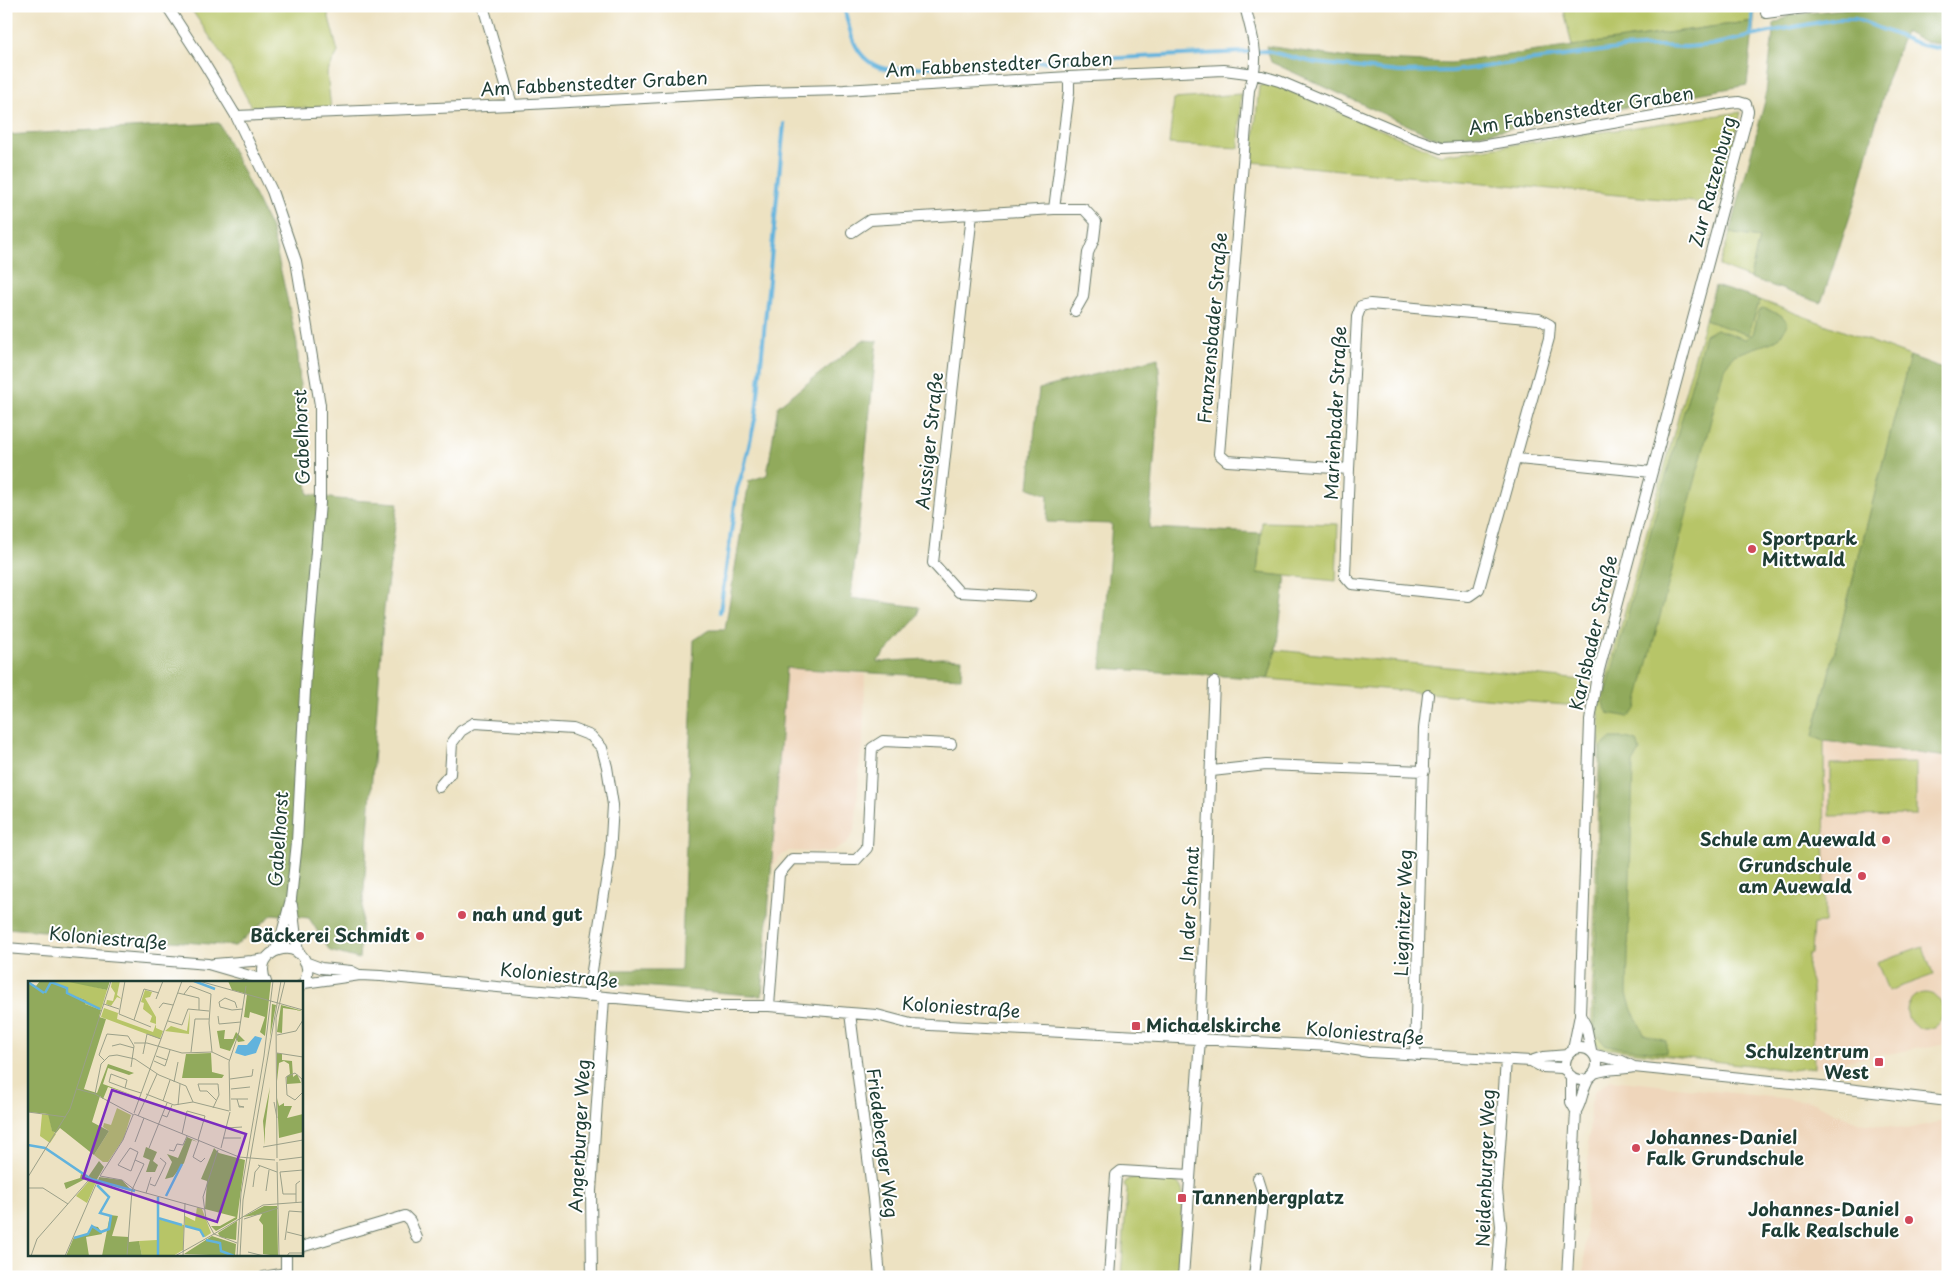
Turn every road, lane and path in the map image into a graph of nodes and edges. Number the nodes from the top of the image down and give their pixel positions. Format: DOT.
graph roads {
  1 [pos="167,6"];
  2 [pos="483,6"];
  3 [pos="1245,6"];
  4 [pos="1820,6"];
  5 [pos="1766,10"];
  6 [pos="1255,74"];
  7 [pos="1069,77"];
  8 [pos="1746,104"];
  9 [pos="512,105"];
  10 [pos="236,116"];
  11 [pos="1054,209"];
  12 [pos="972,214"];
  13 [pos="852,232"];
  14 [pos="1707,269"];
  15 [pos="1075,311"];
  16 [pos="1517,459"];
  17 [pos="1349,469"];
  18 [pos="1652,472"];
  19 [pos="1030,596"];
  20 [pos="1214,682"];
  21 [pos="1428,695"];
  22 [pos="951,744"];
  23 [pos="1212,771"];
  24 [pos="1424,772"];
  25 [pos="439,787"];
  26 [pos="291,899"];
  27 [pos="6,948"];
  28 [pos="275,951"];
  29 [pos="298,952"];
  30 [pos="266,959"];
  31 [pos="306,962"];
  32 [pos="208,964"];
  33 [pos="360,975"];
  34 [pos="265,981"];
  35 [pos="302,985"];
  36 [pos="588,996"];
  37 [pos="604,998"];
  38 [pos="769,1006"];
  39 [pos="850,1013"];
  40 [pos="1580,1015"];
  41 [pos="1200,1039"];
  42 [pos="1570,1052"];
  43 [pos="1593,1053"];
  44 [pos="1415,1055"];
  45 [pos="1506,1060"];
  46 [pos="1531,1061"];
  47 [pos="1634,1067"];
  48 [pos="1569,1073"];
  49 [pos="1592,1075"];
  50 [pos="1948,1101"];
  51 [pos="1576,1111"];
  52 [pos="1190,1175"];
  53 [pos="1258,1178"];
  54 [pos="417,1238"];
  55 [pos="302,1247"];
  56 [pos="286,1256"];
  57 [pos="286,1275"];
  58 [pos="264,1277"];
  59 [pos="592,1277"];
  60 [pos="880,1277"];
  61 [pos="1109,1277"];
  62 [pos="1182,1277"];
  63 [pos="1254,1277"];
  64 [pos="1497,1277"];
  65 [pos="1566,1277"];
  1 -- 10 [label="street, Gabelhorst"];
  2 -- 9 [label="street"];
  3 -- 6 [label="street"];
  4 -- 5 [label="street"];
  6 -- 7 [label="street, Am Fabbenstedter Graben"];
  6 -- 8 [label="street, Am Fabbenstedter Graben"];
  6 -- 17 [label="street, Franzensbader Straße"];
  7 -- 9 [label="street, Am Fabbenstedter Graben"];
  7 -- 11 [label="street"];
  8 -- 14 [label="street, Zur Ratzenburg"];
  9 -- 10 [label="street, Am Fabbenstedter Graben"];
  10 -- 26 [label="street, Gabelhorst"];
  11 -- 12 [label="street"];
  11 -- 15 [label="street"];
  12 -- 13 [label="street"];
  12 -- 19 [label="street, Aussiger Straße"];
  14 -- 18 [label="street, Karlsbader Straße"];
  16 -- 17 [label="street, Marienbader Straße"];
  16 -- 17 [label="street, Marienbader Straße"];
  16 -- 18 [label="street"];
  18 -- 40 [label="street, Karlsbader Straße"];
  20 -- 23 [label="street, In der Schnat"];
  21 -- 24 [label="street, Liegnitzer Weg"];
  22 -- 38 [label="street"];
  23 -- 24 [label="street"];
  23 -- 41 [label="street, In der Schnat"];
  24 -- 44 [label="street, Liegnitzer Weg"];
  25 -- 36 [label="street"];
  26 -- 28 [label="street, Gabelhorst"];
  26 -- 29 [label="street, Gabelhorst"];
  27 -- 32 [label="street, Koloniestraße"];
  28 -- 29 [label="street"];
  28 -- 30 [label="street"];
  29 -- 31 [label="street"];
  30 -- 32 [label="street, Koloniestraße"];
  30 -- 34 [label="street"];
  31 -- 33 [label="street, Koloniestraße"];
  31 -- 35 [label="street"];
  32 -- 34 [label="street, Koloniestraße"];
  33 -- 35 [label="street, Koloniestraße"];
  33 -- 36 [label="street, Koloniestraße"];
  36 -- 37 [label="street, Koloniestraße"];
  37 -- 38 [label="street, Koloniestraße"];
  37 -- 59 [label="street, Angerburger Weg"];
  38 -- 39 [label="street, Koloniestraße"];
  39 -- 41 [label="street, Koloniestraße"];
  39 -- 60 [label="street, Friedeberger Weg"];
  40 -- 42 [label="street, Karlsbader Straße"];
  40 -- 43 [label="street, Karlsbader Straße"];
  41 -- 44 [label="street, Koloniestraße"];
  41 -- 52 [label="street"];
  42 -- 43 [label="street"];
  42 -- 46 [label="street, Koloniestraße"];
  42 -- 48 [label="street"];
  43 -- 47 [label="street"];
  43 -- 49 [label="street"];
  44 -- 45 [label="street, Koloniestraße"];
  45 -- 46 [label="street, Koloniestraße"];
  45 -- 64 [label="street, Neidenburger Weg"];
  46 -- 48 [label="street, Koloniestraße"];
  47 -- 49 [label="street"];
  47 -- 50 [label="street"];
  48 -- 49 [label="street"];
  48 -- 51 [label="street"];
  49 -- 51 [label="street"];
  51 -- 65 [label="street"];
  52 -- 61 [label="street"];
  52 -- 62 [label="street"];
  53 -- 63 [label="street"];
  54 -- 55 [label="street"];
  56 -- 57 [label="street"];
  57 -- 58 [label="street"];
}
